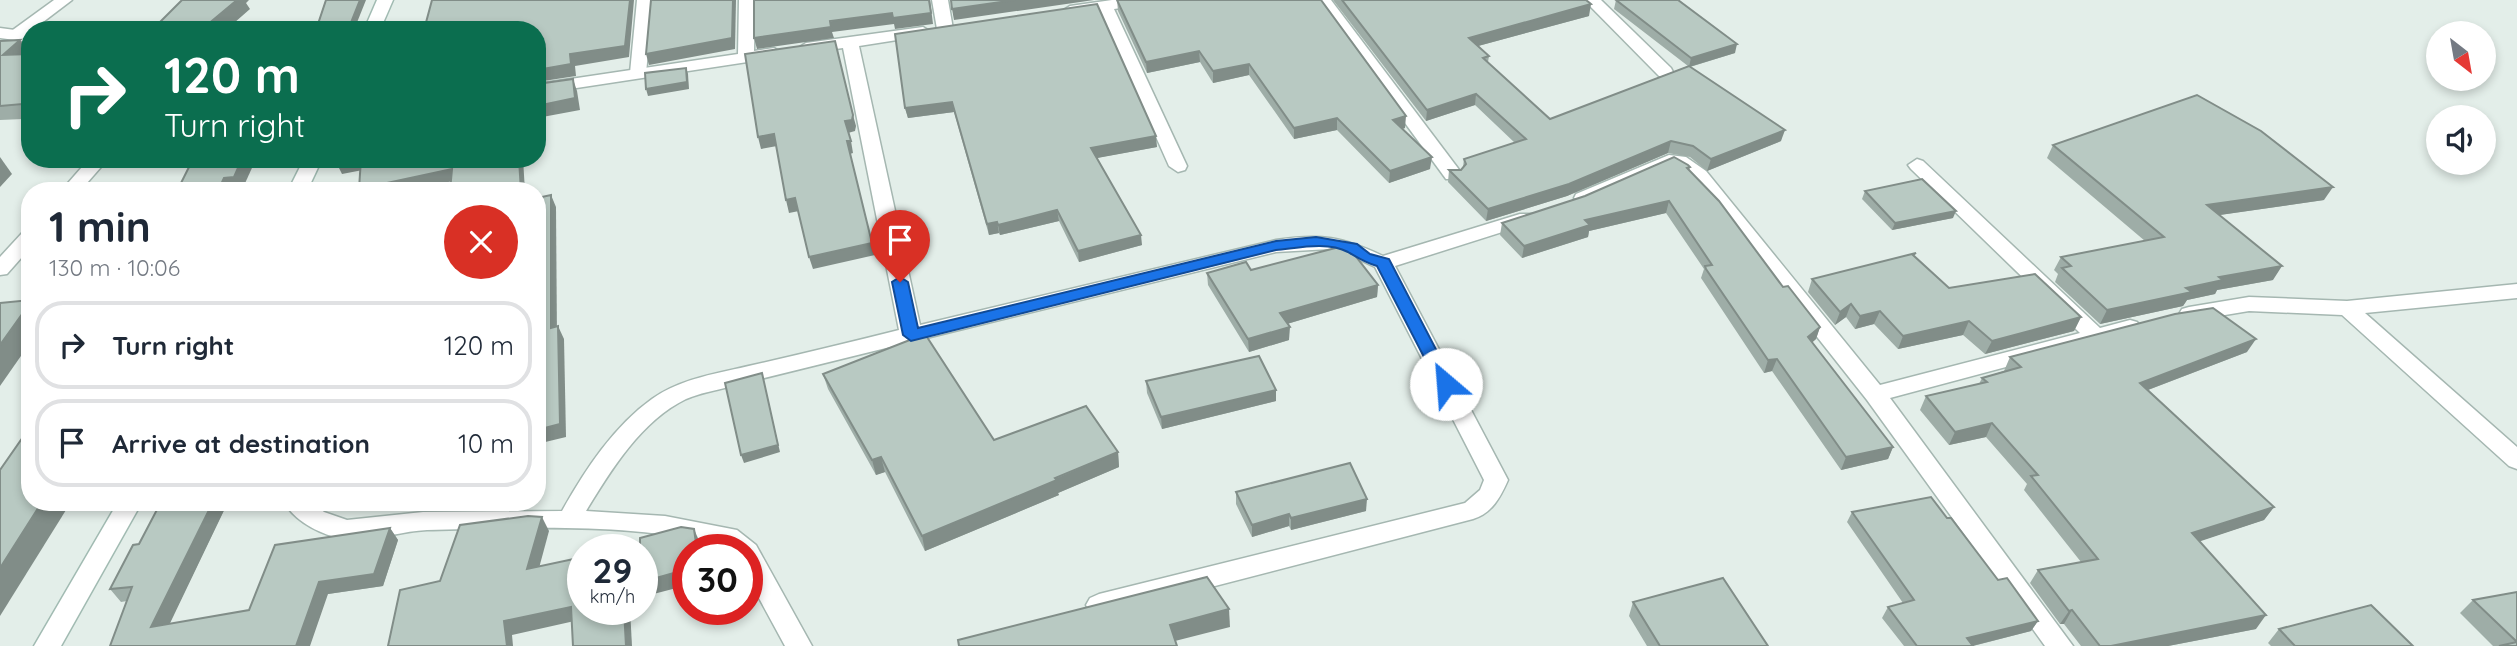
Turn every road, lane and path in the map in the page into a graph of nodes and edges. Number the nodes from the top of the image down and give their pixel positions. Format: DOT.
graph roads {
  1 [pos="64,0"];
  2 [pos="385,0"];
  3 [pos="645,0"];
  4 [pos="747,0"];
  5 [pos="940,0"];
  6 [pos="1144,0"];
  7 [pos="1323,0"];
  8 [pos="1592,0"];
  9 [pos="1105,6"];
  10 [pos="1051,13"];
  11 [pos="35,21"];
  12 [pos="376,21"];
  13 [pos="850,42"];
  14 [pos="747,57"];
  15 [pos="1665,72"];
  16 [pos="638,74"];
  17 [pos="546,88"];
  18 [pos="1917,165"];
  19 [pos="1178,166"];
  20 [pos="91,168"];
  21 [pos="1453,175"];
  22 [pos="78,182"];
  23 [pos="16,245"];
  24 [pos="1383,263"];
  25 [pos="0,269"];
  26 [pos="2517,291"];
  27 [pos="2347,308"];
  28 [pos="911,335"];
  29 [pos="2095,335"];
  30 [pos="1875,394"];
  31 [pos="2517,460"];
  32 [pos="125,511"];
  33 [pos="306,511"];
  34 [pos="569,520"];
  35 [pos="716,534"];
  36 [pos="763,581"];
  37 [pos="1073,613"];
  38 [pos="47,646"];
  39 [pos="799,646"];
  40 [pos="2060,646"];
  1 -- 11 [label="street"];
  2 -- 12 [label="street"];
  3 -- 16 [label="street"];
  4 -- 14 [label="street"];
  5 -- 13 [label="street"];
  6 -- 9 [label="street"];
  7 -- 21 [label="street"];
  8 -- 15 [label="street"];
  9 -- 10 [label="street"];
  9 -- 19 [label="street"];
  13 -- 14 [label="street"];
  13 -- 28 [label="street"];
  14 -- 16 [label="street"];
  16 -- 17 [label="street"];
  18 -- 29 [label="street"];
  20 -- 22 [label="street"];
  23 -- 25 [label="street"];
  24 -- 28 [label="street"];
  24 -- 30 [label="street"];
  24 -- 37 [label="street"];
  26 -- 27 [label="street"];
  27 -- 29 [label="street"];
  27 -- 31 [label="street"];
  28 -- 34 [label="street"];
  29 -- 30 [label="street"];
  30 -- 40 [label="street"];
  32 -- 38 [label="street"];
  33 -- 34 [label="street"];
  34 -- 35 [label="street"];
  36 -- 39 [label="street"];
}
